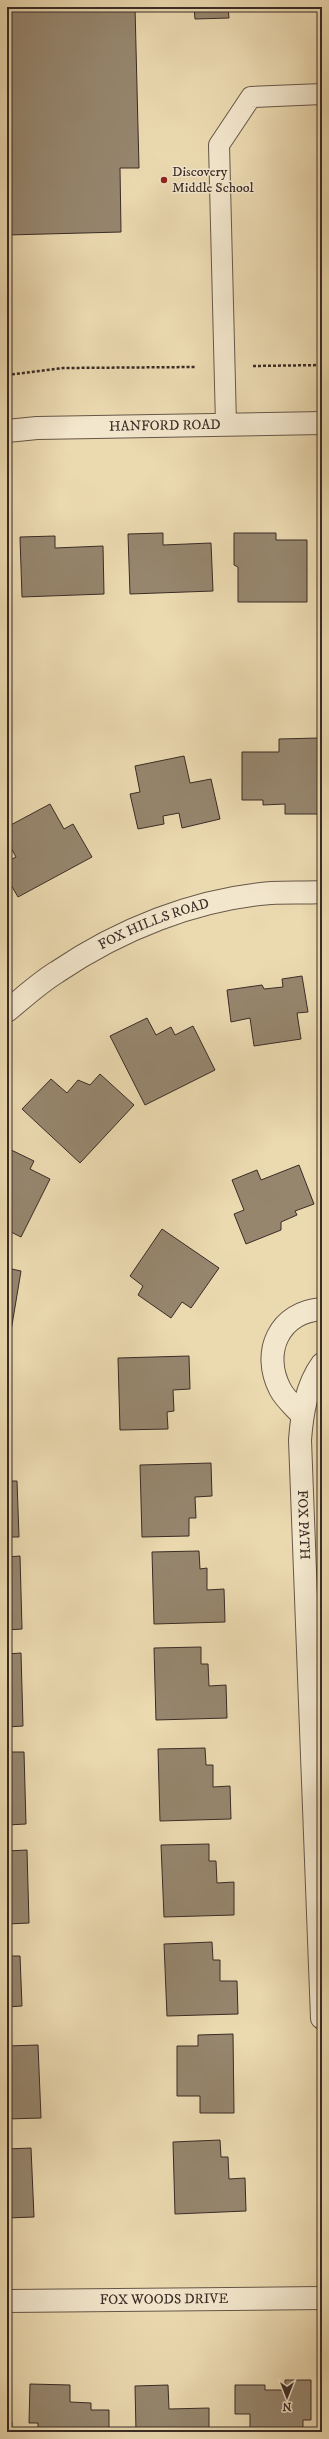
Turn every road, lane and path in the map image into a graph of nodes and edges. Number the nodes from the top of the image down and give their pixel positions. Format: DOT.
graph roads {
  1 [pos="322,94"];
  2 [pos="322,365"];
  3 [pos="225,366"];
  4 [pos="7,375"];
  5 [pos="322,423"];
  6 [pos="226,424"];
  7 [pos="7,432"];
  8 [pos="322,892"];
  9 [pos="7,1011"];
  10 [pos="322,1309"];
  11 [pos="322,1364"];
  12 [pos="302,1415"];
  13 [pos="322,2018"];
  14 [pos="322,2298"];
  15 [pos="7,2302"];
  1 -- 3 [label="lane"];
  2 -- 3 [label="path"];
  3 -- 4 [label="path"];
  3 -- 6 [label="lane"];
  5 -- 6 [label="street, HANFORD ROAD"];
  6 -- 7 [label="street, HANFORD ROAD"];
  8 -- 9 [label="street, FOX HILLS ROAD"];
  10 -- 12 [label="street"];
  11 -- 12 [label="street, FOX PATH"];
  12 -- 13 [label="street, FOX PATH"];
  14 -- 15 [label="street, FOX WOODS DRIVE"];
}
